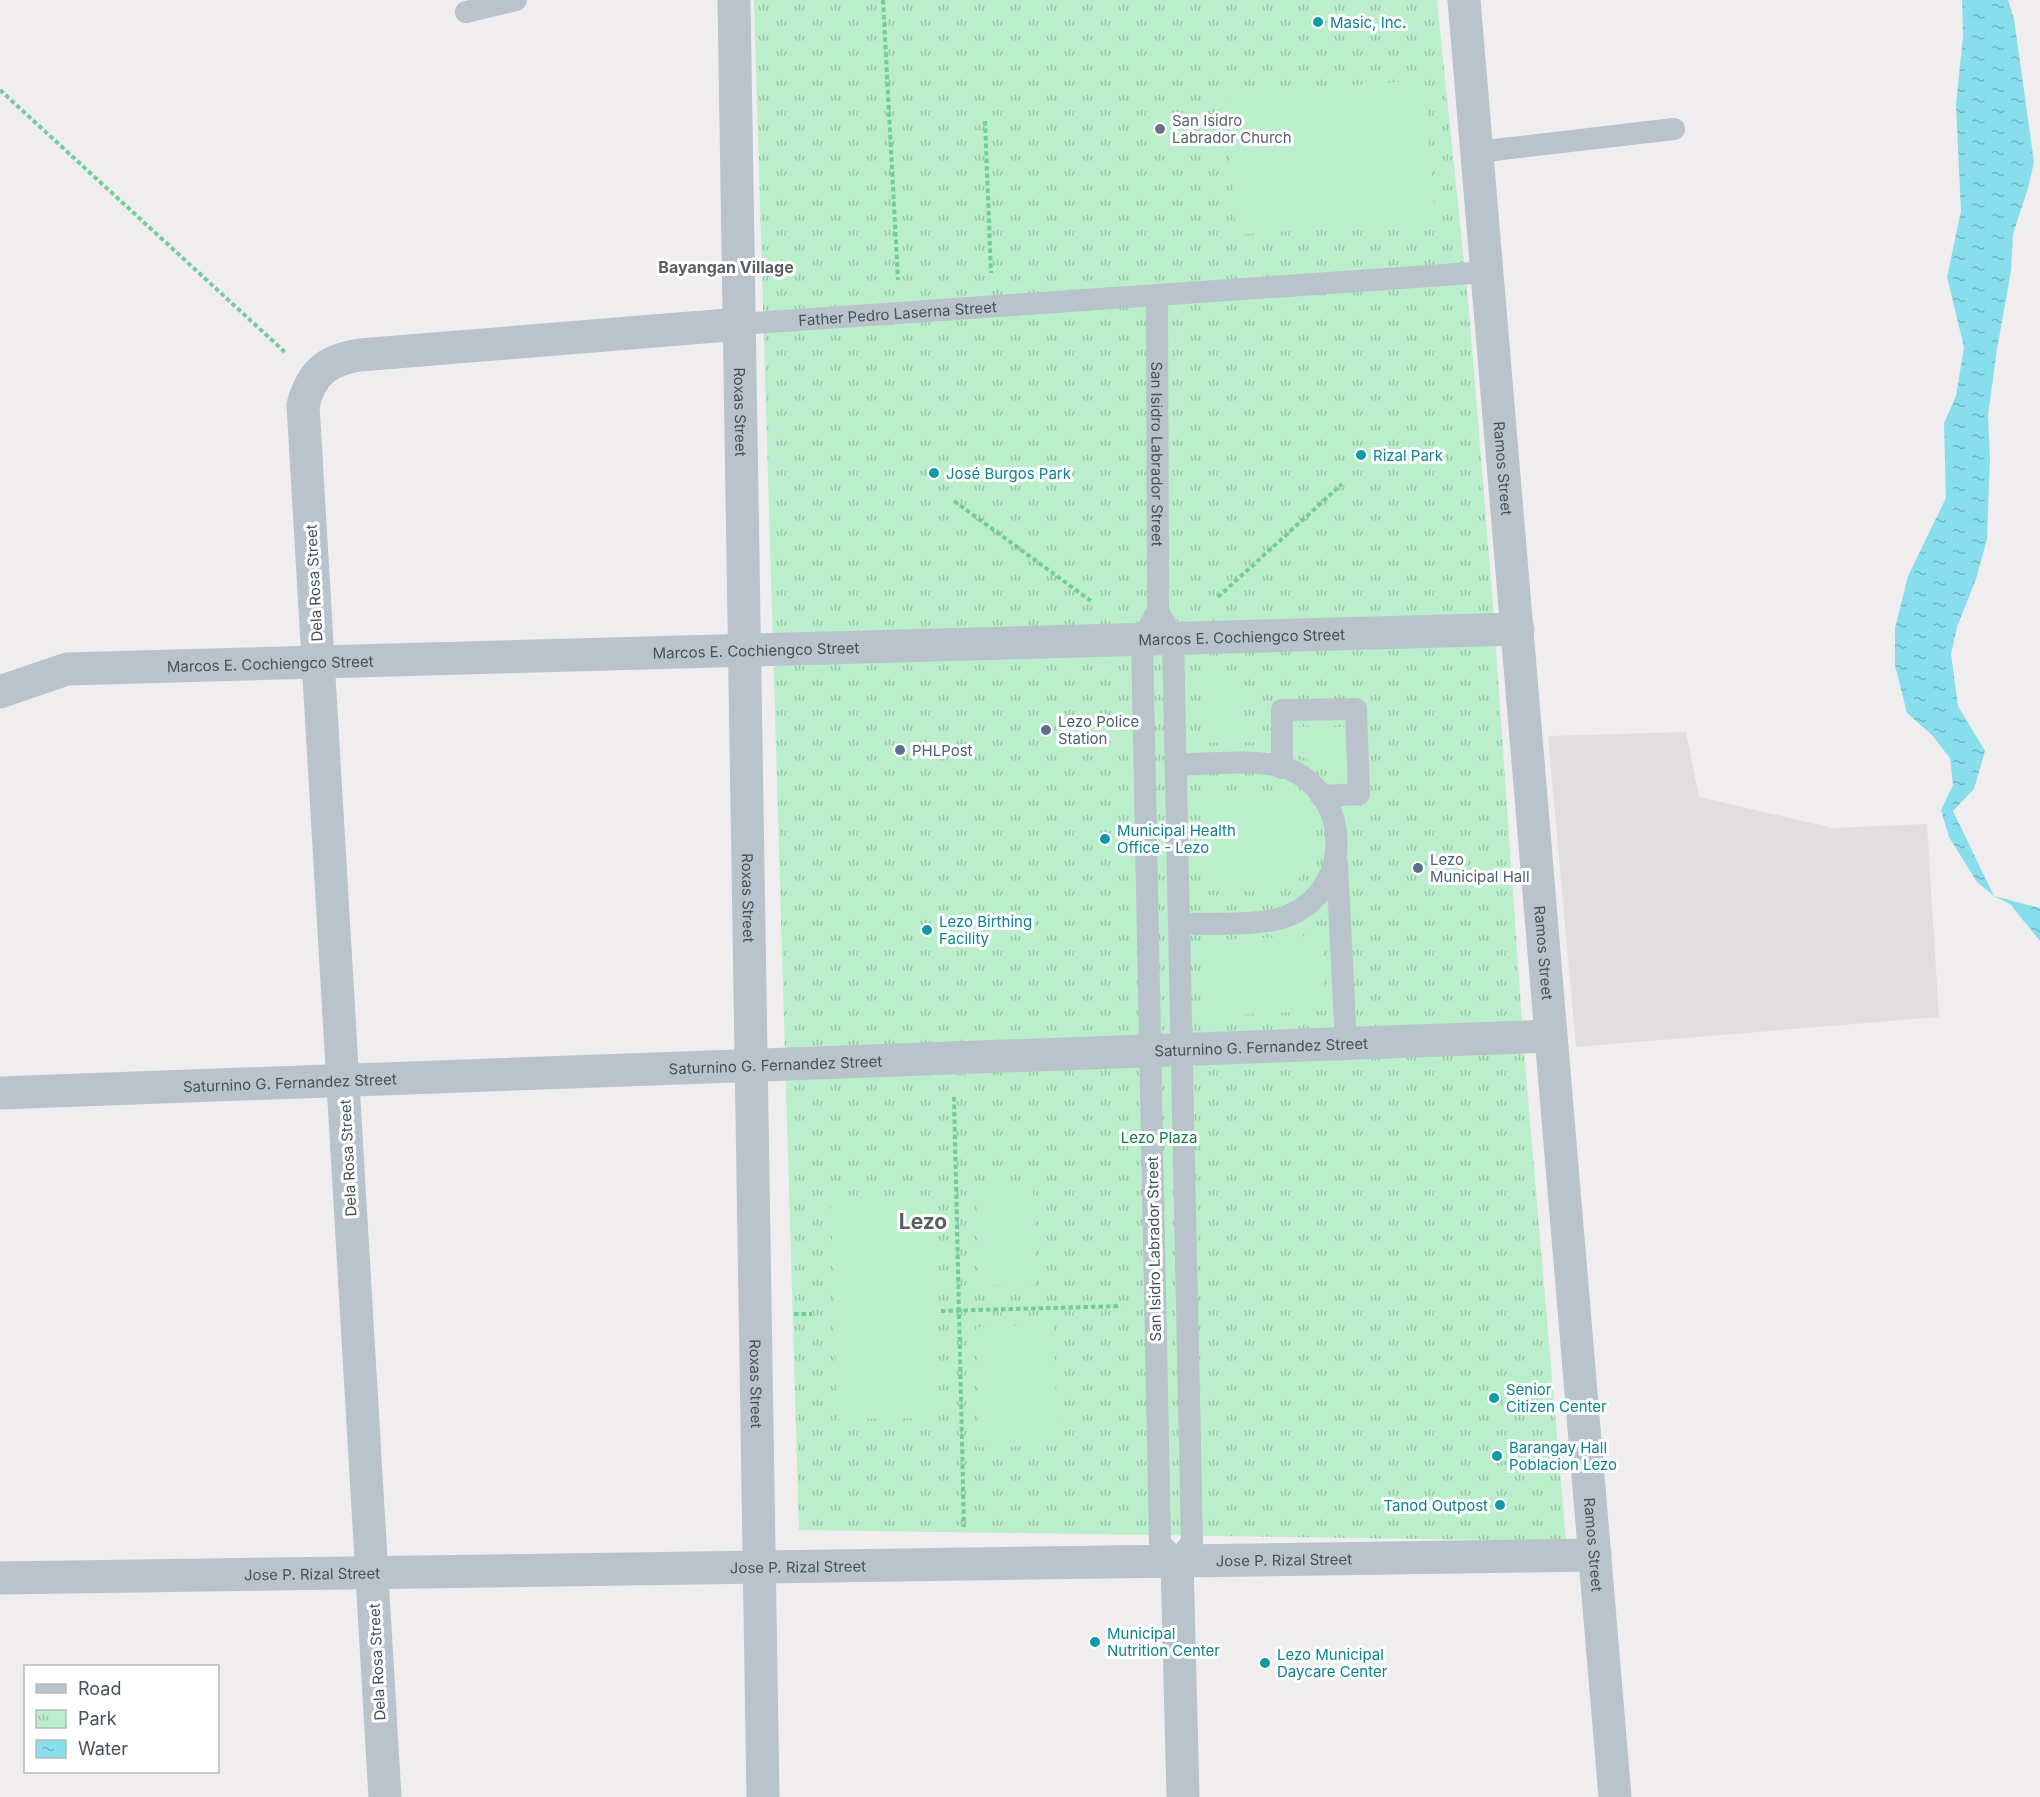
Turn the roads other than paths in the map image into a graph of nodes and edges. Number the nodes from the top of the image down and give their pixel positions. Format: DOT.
graph roads {
  1 [pos="516,0"];
  2 [pos="734,0"];
  3 [pos="1464,0"];
  4 [pos="466,12"];
  5 [pos="1674,129"];
  6 [pos="1477,152"];
  7 [pos="1487,272"];
  8 [pos="1157,296"];
  9 [pos="740,324"];
  10 [pos="314,378"];
  11 [pos="1518,629"];
  12 [pos="1158,630"];
  13 [pos="745,650"];
  14 [pos="318,662"];
  15 [pos="0,692"];
  16 [pos="1176,765"];
  17 [pos="1282,768"];
  18 [pos="1321,796"];
  19 [pos="1337,854"];
  20 [pos="1179,924"];
  21 [pos="1551,1036"];
  22 [pos="1346,1044"];
  23 [pos="1166,1051"];
  24 [pos="752,1066"];
  25 [pos="344,1081"];
  26 [pos="0,1093"];
  27 [pos="1595,1555"];
  28 [pos="1177,1562"];
  29 [pos="760,1567"];
  30 [pos="372,1572"];
  31 [pos="0,1578"];
  32 [pos="385,1797"];
  33 [pos="763,1797"];
  34 [pos="1182,1797"];
  35 [pos="1615,1797"];
  1 -- 4 [label="lane"];
  2 -- 9 [label="street, Roxas Street"];
  3 -- 6 [label="street, Ramos Street"];
  5 -- 6 [label="lane"];
  6 -- 7 [label="street, Ramos Street"];
  7 -- 8 [label="lane, Father Pedro Laserna Street"];
  7 -- 11 [label="street, Ramos Street"];
  8 -- 9 [label="lane, Father Pedro Laserna Street"];
  8 -- 12 [label="lane, San Isidro Labrador Street"];
  9 -- 10 [label="street, Father Pedro Laserna Street"];
  9 -- 13 [label="street, Roxas Street"];
  10 -- 14 [label="street, Dela Rosa Street"];
  11 -- 12 [label="street, Marcos E. Cochiengco Street"];
  11 -- 21 [label="street, Ramos Street"];
  12 -- 13 [label="street, Marcos E. Cochiengco Street"];
  12 -- 16 [label="lane, San Isidro Labrador Street"];
  12 -- 23 [label="lane, San Isidro Labrador Street"];
  13 -- 14 [label="street, Marcos E. Cochiengco Street"];
  13 -- 24 [label="street, Roxas Street"];
  14 -- 15 [label="street, Marcos E. Cochiengco Street"];
  14 -- 25 [label="street, Dela Rosa Street"];
  16 -- 17 [label="lane"];
  16 -- 20 [label="lane, San Isidro Labrador Street"];
  17 -- 18 [label="lane"];
  17 -- 18 [label="lane"];
  18 -- 19 [label="lane"];
  19 -- 20 [label="lane"];
  19 -- 22 [label="lane"];
  20 -- 23 [label="lane, San Isidro Labrador Street"];
  21 -- 22 [label="street, Saturnino G. Fernandez Street"];
  21 -- 27 [label="street, Ramos Street"];
  22 -- 23 [label="street, Saturnino G. Fernandez Street"];
  23 -- 24 [label="street, Saturnino G. Fernandez Street"];
  23 -- 28 [label="lane, San Isidro Labrador Street"];
  23 -- 28 [label="lane, San Isidro Labrador Street"];
  24 -- 25 [label="street, Saturnino G. Fernandez Street"];
  24 -- 29 [label="street, Roxas Street"];
  25 -- 26 [label="street, Saturnino G. Fernandez Street"];
  25 -- 30 [label="street, Dela Rosa Street"];
  27 -- 28 [label="street, Jose P. Rizal Street"];
  27 -- 35 [label="street, Ramos Street"];
  28 -- 29 [label="street, Jose P. Rizal Street"];
  28 -- 34 [label="street"];
  29 -- 30 [label="street, Jose P. Rizal Street"];
  29 -- 33 [label="street, Roxas Street"];
  30 -- 31 [label="street, Jose P. Rizal Street"];
  30 -- 32 [label="street, Dela Rosa Street"];
}
